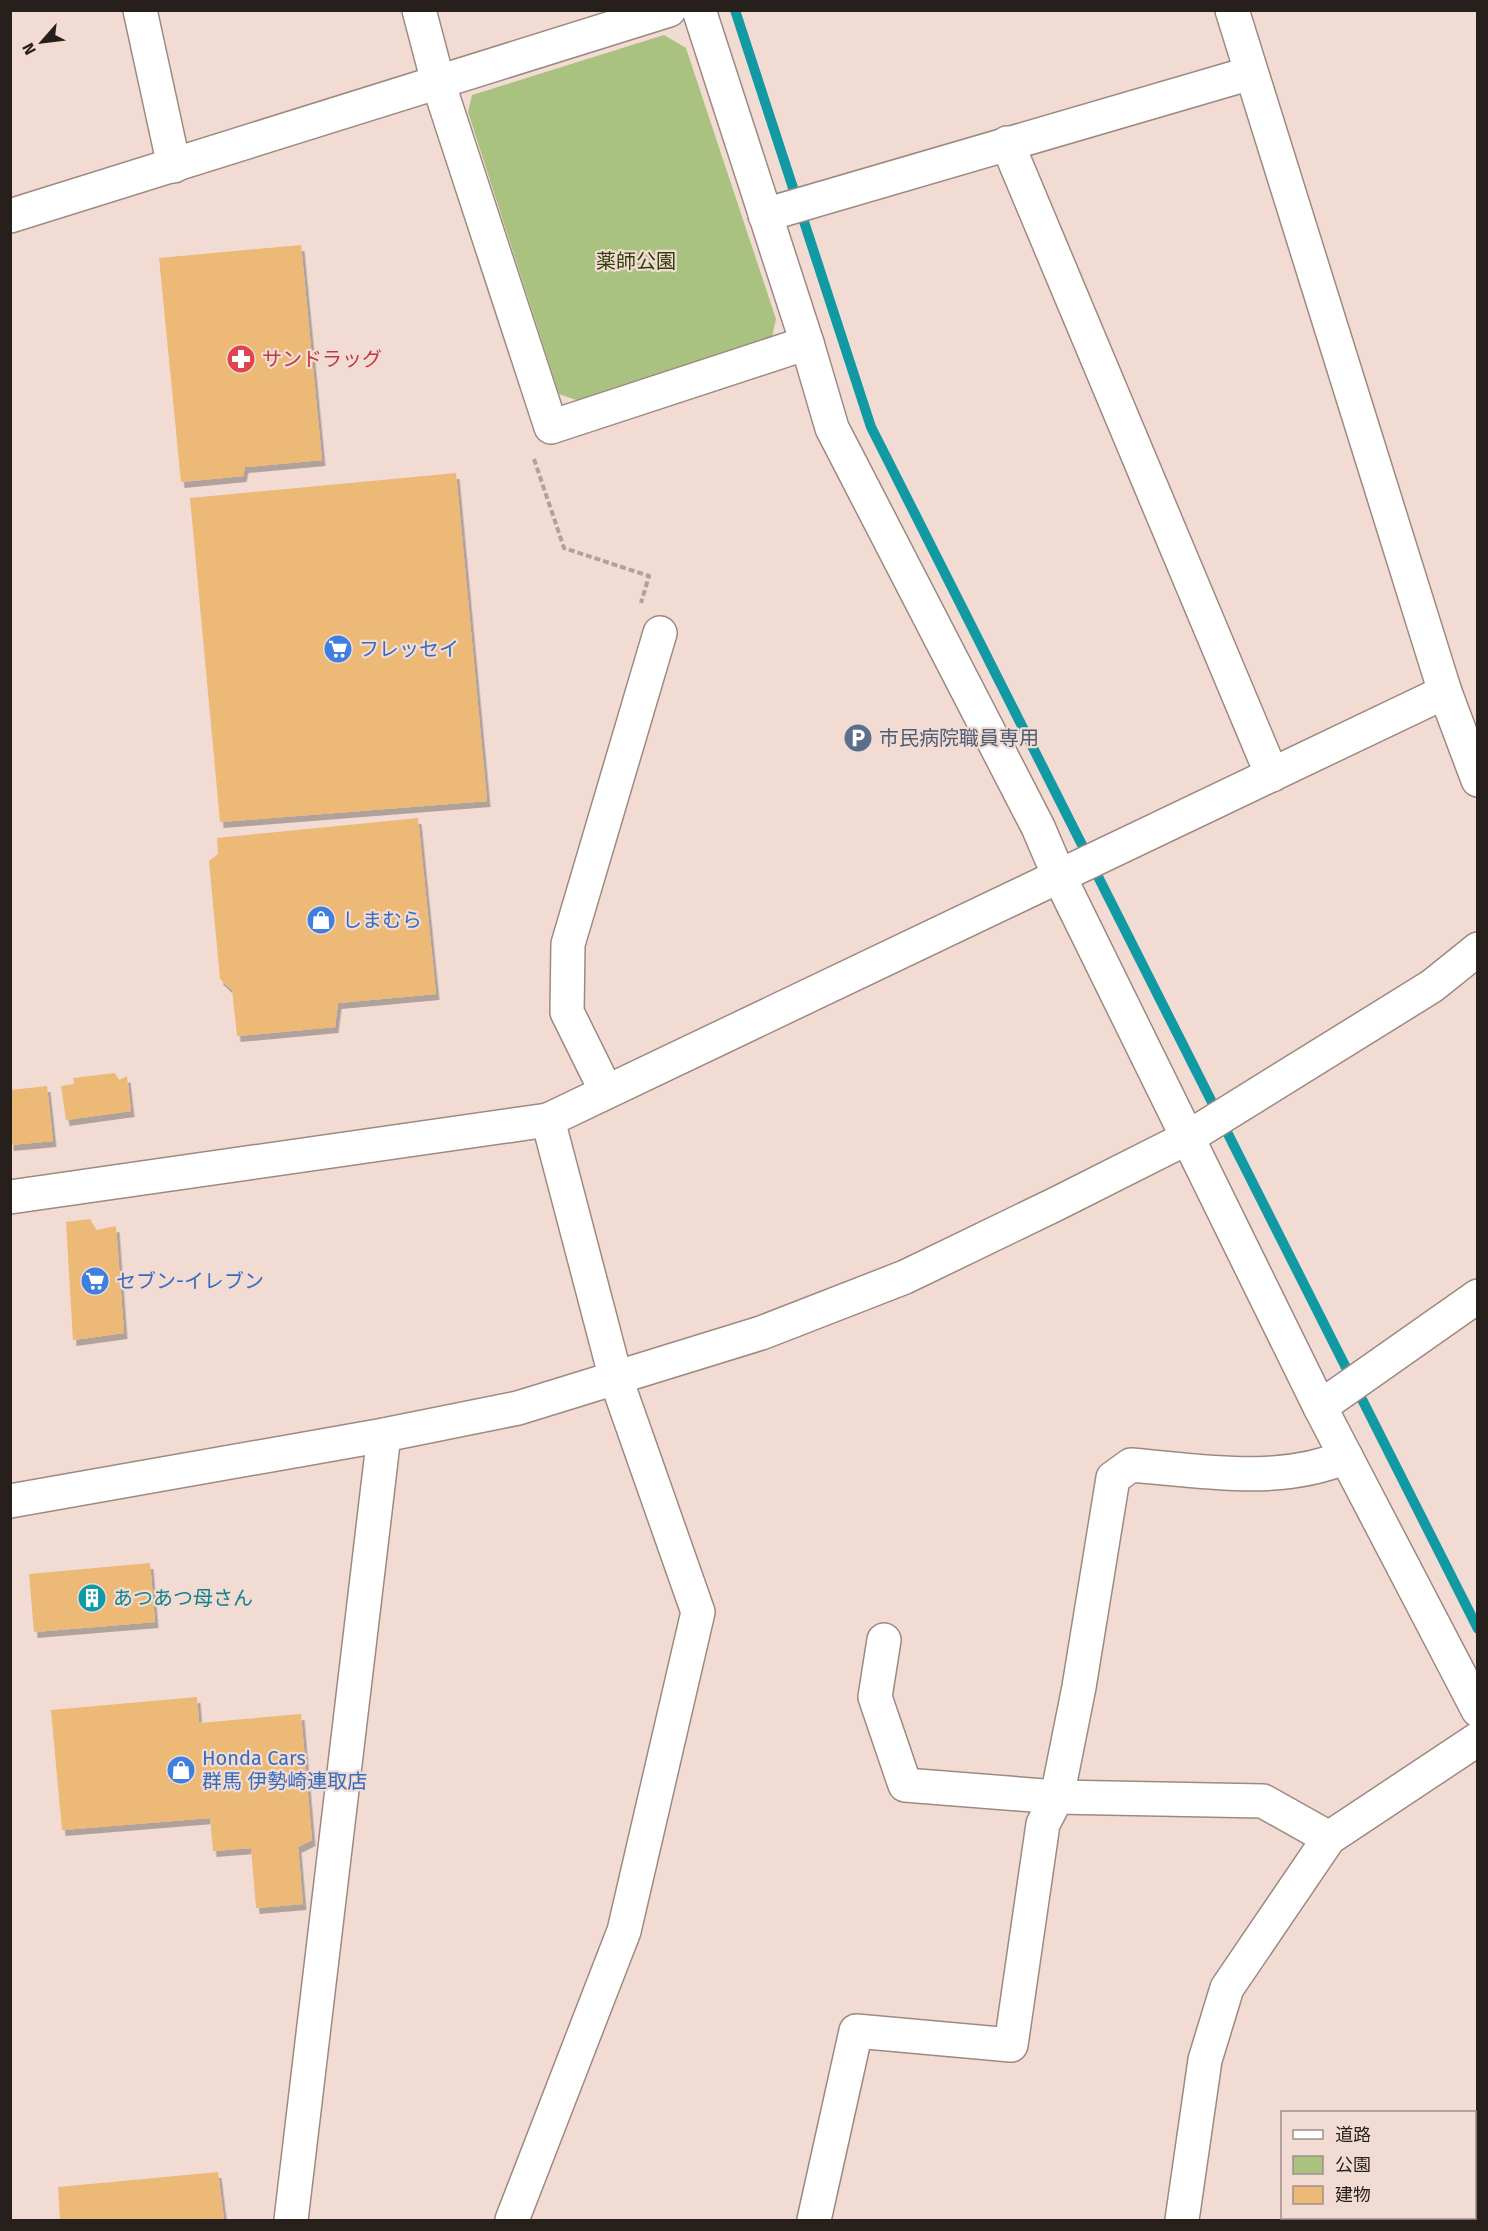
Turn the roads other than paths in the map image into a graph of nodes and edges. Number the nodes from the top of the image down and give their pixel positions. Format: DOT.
graph roads {
  1 [pos="140,10"];
  2 [pos="419,10"];
  3 [pos="669,10"];
  4 [pos="699,10"];
  5 [pos="1232,10"];
  6 [pos="1251,73"];
  7 [pos="438,82"];
  8 [pos="1007,143"];
  9 [pos="174,166"];
  10 [pos="765,215"];
  11 [pos="10,216"];
  12 [pos="807,343"];
  13 [pos="660,633"];
  14 [pos="1445,692"];
  15 [pos="1272,775"];
  16 [pos="1478,780"];
  17 [pos="1059,876"];
  18 [pos="1478,949"];
  19 [pos="606,1091"];
  20 [pos="548,1119"];
  21 [pos="1187,1138"];
  22 [pos="10,1197"];
  23 [pos="1478,1296"];
  24 [pos="616,1379"];
  25 [pos="1320,1407"];
  26 [pos="384,1435"];
  27 [pos="1346,1457"];
  28 [pos="10,1501"];
  29 [pos="884,1640"];
  30 [pos="1478,1710"];
  31 [pos="1478,1739"];
  32 [pos="1057,1797"];
  33 [pos="1329,1838"];
  34 [pos="291,2220"];
  35 [pos="512,2220"];
  36 [pos="814,2220"];
  37 [pos="1182,2220"];
  1 -- 9 [label="street"];
  2 -- 7 [label="street"];
  3 -- 7 [label="street"];
  4 -- 10 [label="street"];
  5 -- 6 [label="street"];
  6 -- 8 [label="street"];
  6 -- 14 [label="street"];
  7 -- 9 [label="street"];
  7 -- 12 [label="street"];
  8 -- 10 [label="street"];
  8 -- 15 [label="street"];
  9 -- 11 [label="street"];
  10 -- 12 [label="street"];
  12 -- 17 [label="street"];
  13 -- 19 [label="street"];
  14 -- 15 [label="street"];
  14 -- 16 [label="street"];
  15 -- 17 [label="street"];
  17 -- 19 [label="street"];
  17 -- 21 [label="street"];
  18 -- 21 [label="street"];
  19 -- 20 [label="street"];
  20 -- 22 [label="street"];
  20 -- 24 [label="street"];
  21 -- 24 [label="street"];
  21 -- 25 [label="street"];
  23 -- 25 [label="street"];
  24 -- 26 [label="street"];
  24 -- 35 [label="street"];
  25 -- 27 [label="street"];
  26 -- 28 [label="street"];
  26 -- 34 [label="street"];
  27 -- 30 [label="street"];
  27 -- 32 [label="street"];
  29 -- 32 [label="street"];
  31 -- 33 [label="street"];
  32 -- 33 [label="street"];
  32 -- 36 [label="street"];
  33 -- 37 [label="street"];
}
